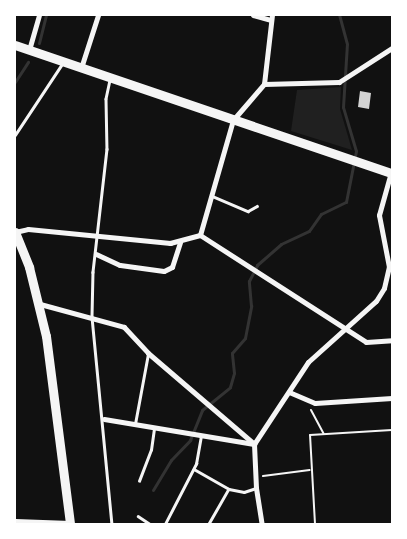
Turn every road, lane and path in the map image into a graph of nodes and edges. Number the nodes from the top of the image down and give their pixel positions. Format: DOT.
graph roads {
  1 [pos="39,15"];
  2 [pos="98,15"];
  3 [pos="253,15"];
  4 [pos="271,18"];
  5 [pos="15,45"];
  6 [pos="392,48"];
  7 [pos="29,51"];
  8 [pos="62,62"];
  9 [pos="82,68"];
  10 [pos="110,79"];
  11 [pos="264,84"];
  12 [pos="233,120"];
  13 [pos="15,135"];
  14 [pos="391,173"];
  15 [pos="212,196"];
  16 [pos="257,206"];
  17 [pos="15,232"];
  18 [pos="98,234"];
  19 [pos="200,235"];
  20 [pos="180,242"];
  21 [pos="96,254"];
  22 [pos="40,304"];
  23 [pos="92,317"];
  24 [pos="345,330"];
  25 [pos="392,340"];
  26 [pos="148,353"];
  27 [pos="289,392"];
  28 [pos="392,398"];
  29 [pos="304,400"];
  30 [pos="104,419"];
  31 [pos="135,424"];
  32 [pos="154,428"];
  33 [pos="392,430"];
  34 [pos="324,434"];
  35 [pos="201,437"];
  36 [pos="254,444"];
  37 [pos="194,469"];
  38 [pos="310,470"];
  39 [pos="256,477"];
  40 [pos="139,482"];
  41 [pos="256,488"];
  42 [pos="229,489"];
  43 [pos="138,516"];
  44 [pos="15,521"];
  45 [pos="70,523"];
  46 [pos="112,524"];
  47 [pos="150,524"];
  48 [pos="165,524"];
  49 [pos="209,524"];
  50 [pos="262,524"];
  51 [pos="315,524"];
  1 -- 7 [label="street"];
  2 -- 9 [label="street"];
  3 -- 4 [label="street"];
  4 -- 11 [label="street"];
  5 -- 7 [label="main road"];
  6 -- 11 [label="street"];
  7 -- 8 [label="main road"];
  8 -- 9 [label="main road"];
  8 -- 13 [label="lane"];
  9 -- 10 [label="main road"];
  10 -- 12 [label="main road"];
  10 -- 18 [label="lane"];
  11 -- 12 [label="street"];
  12 -- 14 [label="main road"];
  12 -- 15 [label="street"];
  14 -- 24 [label="street"];
  15 -- 16 [label="lane"];
  15 -- 19 [label="street"];
  17 -- 18 [label="street"];
  17 -- 22 [label="main road"];
  18 -- 20 [label="street"];
  18 -- 21 [label="lane"];
  19 -- 20 [label="street"];
  19 -- 24 [label="street"];
  20 -- 21 [label="street"];
  21 -- 23 [label="lane"];
  22 -- 23 [label="street"];
  22 -- 45 [label="main road"];
  23 -- 26 [label="street"];
  23 -- 30 [label="lane"];
  24 -- 25 [label="street"];
  24 -- 27 [label="street"];
  26 -- 31 [label="lane"];
  26 -- 36 [label="street"];
  27 -- 29 [label="street"];
  27 -- 36 [label="street"];
  28 -- 29 [label="street"];
  29 -- 34 [label="path"];
  30 -- 31 [label="street"];
  30 -- 46 [label="lane"];
  31 -- 32 [label="street"];
  32 -- 35 [label="street"];
  32 -- 40 [label="lane"];
  33 -- 34 [label="path"];
  34 -- 38 [label="path"];
  35 -- 36 [label="street"];
  35 -- 37 [label="lane"];
  36 -- 39 [label="street"];
  37 -- 42 [label="lane"];
  37 -- 48 [label="lane"];
  38 -- 39 [label="path"];
  38 -- 51 [label="path"];
  39 -- 41 [label="street"];
  41 -- 42 [label="lane"];
  41 -- 50 [label="street"];
  42 -- 49 [label="lane"];
  43 -- 47 [label="lane"];
  44 -- 45 [label="street"];
}
